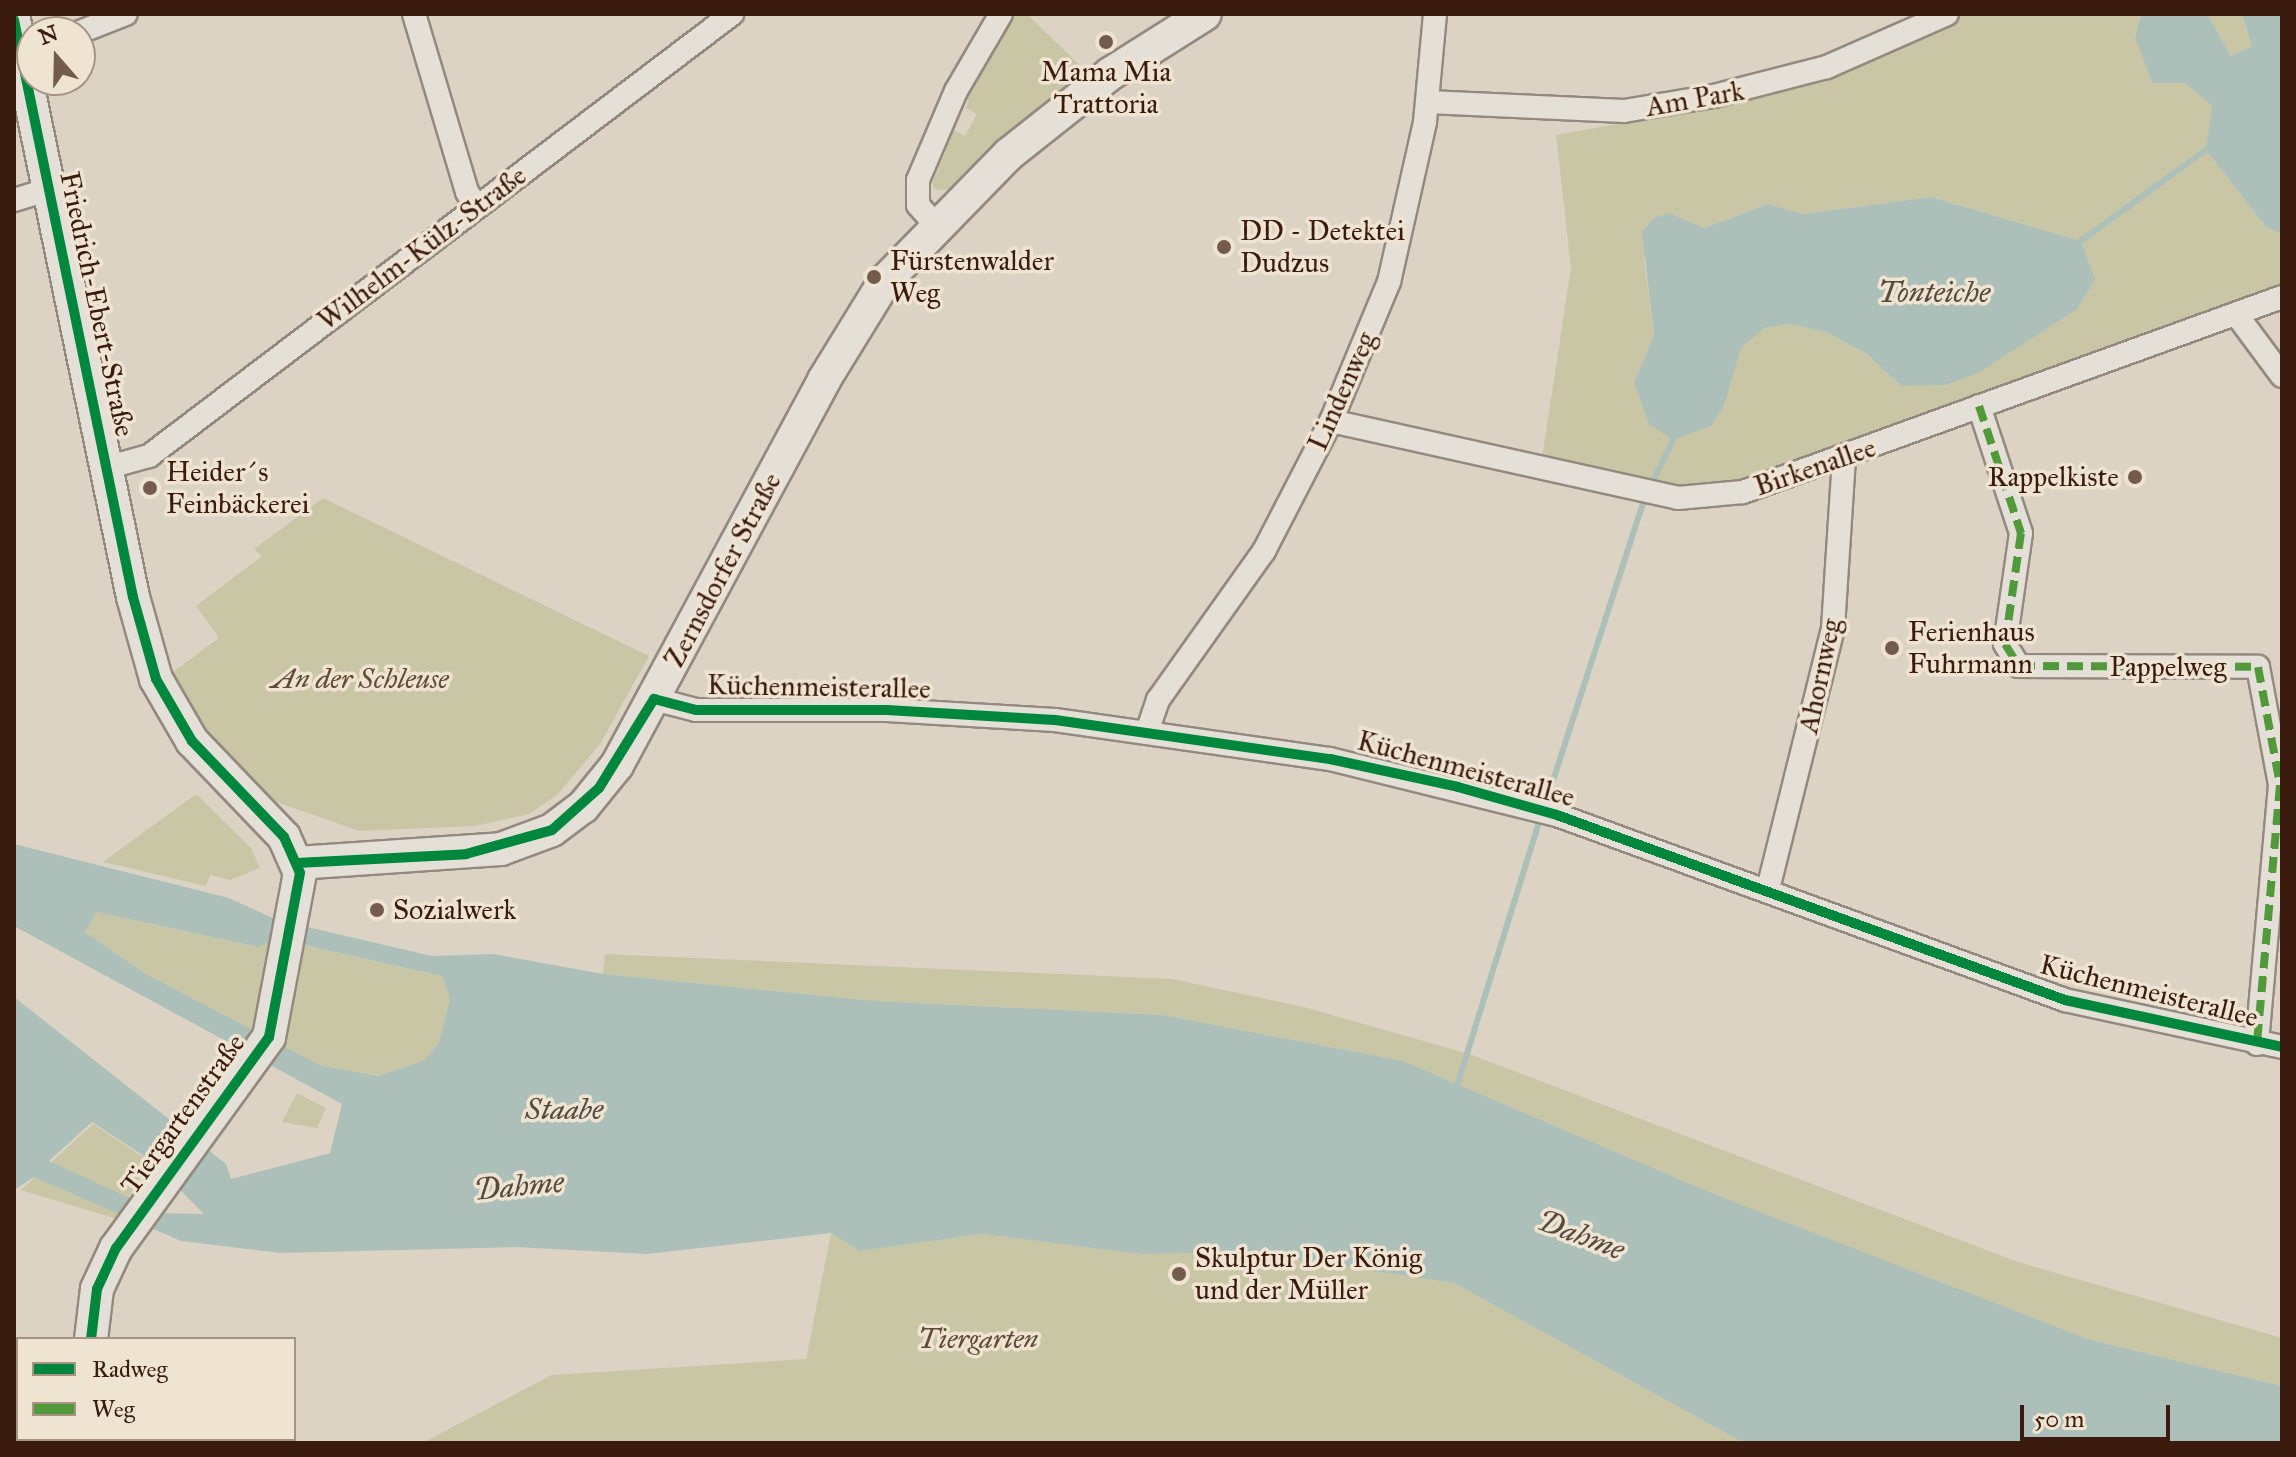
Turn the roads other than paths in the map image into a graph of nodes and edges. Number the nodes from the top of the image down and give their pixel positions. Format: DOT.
graph roads {
  1 [pos="126,14"];
  2 [pos="414,14"];
  3 [pos="732,14"];
  4 [pos="1001,14"];
  5 [pos="1205,14"];
  6 [pos="1435,14"];
  7 [pos="1947,14"];
  8 [pos="96,26"];
  9 [pos="32,96"];
  10 [pos="1428,102"];
  11 [pos="49,189"];
  12 [pos="14,200"];
  13 [pos="477,206"];
  14 [pos="935,224"];
  15 [pos="2282,297"];
  16 [pos="2236,314"];
  17 [pos="2282,376"];
  18 [pos="1979,406"];
  19 [pos="1331,421"];
  20 [pos="1844,458"];
  21 [pos="106,468"];
  22 [pos="654,699"];
  23 [pos="1148,729"];
  24 [pos="297,863"];
  25 [pos="1768,889"];
  26 [pos="2257,1044"];
  27 [pos="2282,1047"];
  28 [pos="91,1337"];
  1 -- 8 [label="street"];
  2 -- 13 [label="street"];
  3 -- 13 [label="street, Wilhelm-Külz-Straße"];
  4 -- 14 [label="street"];
  5 -- 14 [label="street, Zernsdorfer Straße"];
  6 -- 10 [label="street, Lindenweg"];
  7 -- 10 [label="street, Am Park"];
  9 -- 11 [label="street, Friedrich-Ebert-Straße"];
  10 -- 19 [label="street, Lindenweg"];
  11 -- 12 [label="street"];
  11 -- 21 [label="street, Friedrich-Ebert-Straße"];
  13 -- 21 [label="street, Wilhelm-Külz-Straße"];
  14 -- 22 [label="street, Zernsdorfer Straße"];
  15 -- 16 [label="street, Birkenallee"];
  16 -- 17 [label="street"];
  16 -- 18 [label="street, Birkenallee"];
  18 -- 20 [label="street, Birkenallee"];
  18 -- 26 [label="street, Pappelweg"];
  19 -- 20 [label="street, Birkenallee"];
  19 -- 23 [label="street, Lindenweg"];
  20 -- 25 [label="street, Ahornweg"];
  21 -- 24 [label="street, Friedrich-Ebert-Straße"];
  22 -- 23 [label="street, Küchenmeisterallee"];
  22 -- 24 [label="street, Zernsdorfer Straße"];
  23 -- 25 [label="street, Küchenmeisterallee"];
  24 -- 28 [label="street, Tiergartenstraße"];
  25 -- 26 [label="street, Küchenmeisterallee"];
  26 -- 27 [label="street, Küchenmeisterallee"];
}
